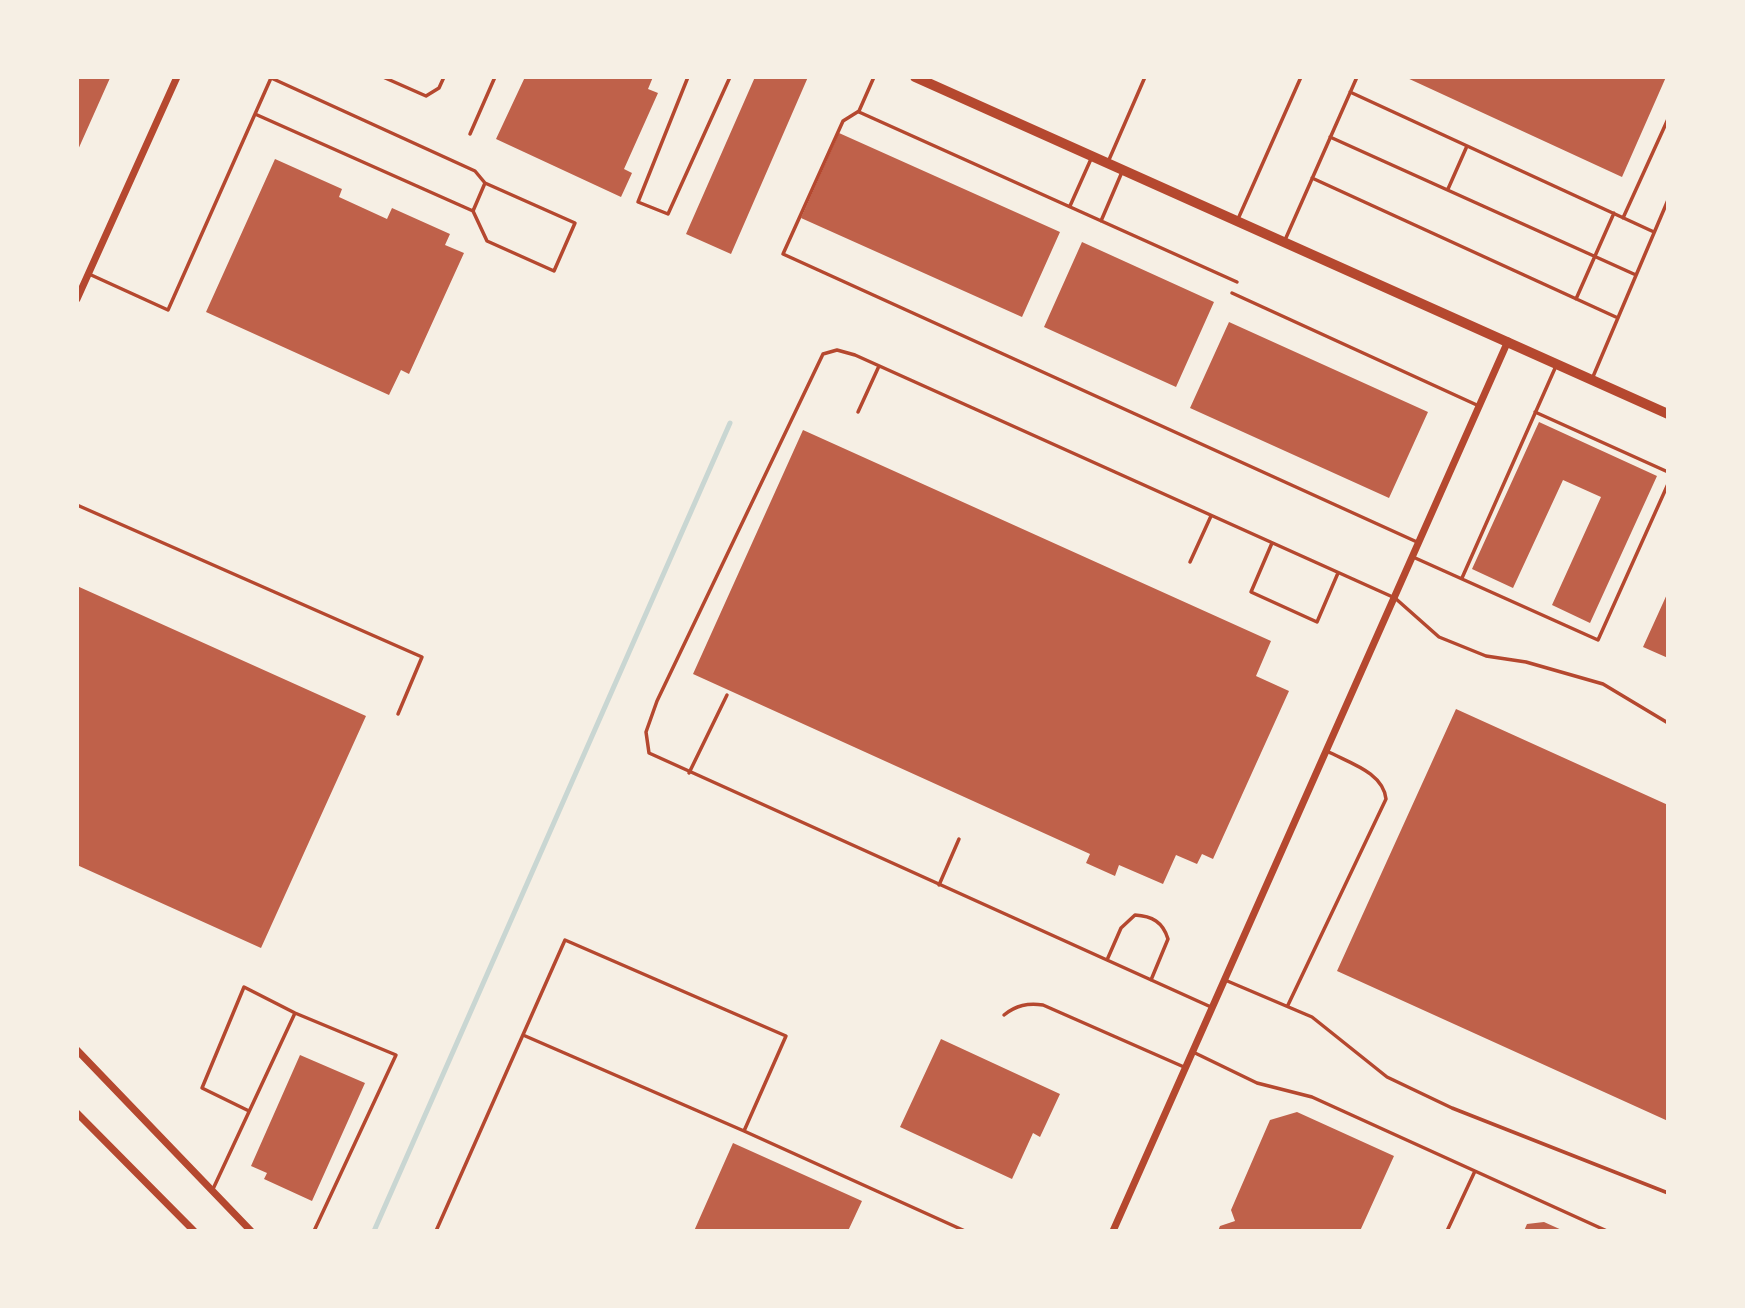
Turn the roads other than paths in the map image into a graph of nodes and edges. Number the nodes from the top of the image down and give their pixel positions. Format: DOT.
graph roads {
  1 [pos="177,77"];
  2 [pos="270,77"];
  3 [pos="383,77"];
  4 [pos="444,77"];
  5 [pos="495,77"];
  6 [pos="688,77"];
  7 [pos="730,77"];
  8 [pos="874,77"];
  9 [pos="915,77"];
  10 [pos="1145,77"];
  11 [pos="1301,77"];
  12 [pos="1357,77"];
  13 [pos="1350,92"];
  14 [pos="859,111"];
  15 [pos="255,114"];
  16 [pos="1668,119"];
  17 [pos="470,134"];
  18 [pos="1330,136"];
  19 [pos="1467,146"];
  20 [pos="1092,157"];
  21 [pos="1108,164"];
  22 [pos="1122,170"];
  23 [pos="1312,178"];
  24 [pos="485,183"];
  25 [pos="1447,190"];
  26 [pos="1668,200"];
  27 [pos="1070,207"];
  28 [pos="473,211"];
  29 [pos="1614,213"];
  30 [pos="1623,218"];
  31 [pos="1101,221"];
  32 [pos="1237,221"];
  33 [pos="1654,232"];
  34 [pos="1284,242"];
  35 [pos="1595,256"];
  36 [pos="89,274"];
  37 [pos="1636,275"];
  38 [pos="1237,282"];
  39 [pos="1232,293"];
  40 [pos="77,299"];
  41 [pos="1576,299"];
  42 [pos="1618,318"];
  43 [pos="1508,341"];
  44 [pos="1557,363"];
  45 [pos="879,366"];
  46 [pos="1592,379"];
  47 [pos="1479,406"];
  48 [pos="858,412"];
  49 [pos="1535,412"];
  50 [pos="1668,414"];
  51 [pos="1668,472"];
  52 [pos="1668,484"];
  53 [pos="77,505"];
  54 [pos="1212,515"];
  55 [pos="1272,543"];
  56 [pos="1419,543"];
  57 [pos="1413,556"];
  58 [pos="1190,562"];
  59 [pos="1338,573"];
  60 [pos="1462,578"];
  61 [pos="1395,598"];
  62 [pos="727,695"];
  63 [pos="398,714"];
  64 [pos="1668,723"];
  65 [pos="1327,751"];
  66 [pos="690,773"];
  67 [pos="959,839"];
  68 [pos="939,885"];
  69 [pos="1107,960"];
  70 [pos="1151,980"];
  71 [pos="1225,980"];
  72 [pos="1288,1006"];
  73 [pos="1212,1008"];
  74 [pos="295,1013"];
  75 [pos="1004,1014"];
  76 [pos="523,1035"];
  77 [pos="77,1051"];
  78 [pos="1193,1052"];
  79 [pos="1186,1068"];
  80 [pos="249,1111"];
  81 [pos="77,1113"];
  82 [pos="744,1131"];
  83 [pos="1475,1171"];
  84 [pos="212,1191"];
  85 [pos="1668,1193"];
  86 [pos="194,1231"];
  87 [pos="251,1231"];
  88 [pos="314,1231"];
  89 [pos="436,1231"];
  90 [pos="965,1231"];
  91 [pos="1113,1231"];
  92 [pos="1447,1231"];
  93 [pos="1606,1231"];
  1 -- 36 [label="street"];
  2 -- 15 [label="lane"];
  2 -- 24 [label="lane"];
  3 -- 4 [label="lane"];
  5 -- 17 [label="lane"];
  6 -- 7 [label="lane"];
  8 -- 14 [label="lane"];
  9 -- 20 [label="street"];
  10 -- 21 [label="lane"];
  11 -- 32 [label="lane"];
  12 -- 13 [label="lane"];
  13 -- 18 [label="lane"];
  13 -- 19 [label="lane"];
  14 -- 27 [label="lane"];
  14 -- 56 [label="lane"];
  15 -- 28 [label="lane"];
  15 -- 36 [label="lane"];
  16 -- 30 [label="lane"];
  18 -- 23 [label="lane"];
  18 -- 25 [label="lane"];
  19 -- 25 [label="lane"];
  19 -- 29 [label="lane"];
  20 -- 21 [label="street"];
  20 -- 27 [label="lane"];
  21 -- 22 [label="street"];
  22 -- 31 [label="lane"];
  22 -- 32 [label="street"];
  23 -- 34 [label="lane"];
  23 -- 41 [label="lane"];
  24 -- 28 [label="lane"];
  24 -- 28 [label="lane"];
  25 -- 35 [label="lane"];
  26 -- 33 [label="lane"];
  27 -- 31 [label="lane"];
  29 -- 30 [label="lane"];
  29 -- 35 [label="lane"];
  30 -- 33 [label="lane"];
  31 -- 38 [label="lane"];
  32 -- 34 [label="street"];
  33 -- 37 [label="lane"];
  34 -- 43 [label="street"];
  35 -- 37 [label="lane"];
  35 -- 41 [label="lane"];
  36 -- 40 [label="street"];
  37 -- 42 [label="lane"];
  39 -- 47 [label="lane"];
  41 -- 42 [label="lane"];
  42 -- 46 [label="lane"];
  43 -- 44 [label="street"];
  43 -- 47 [label="street"];
  44 -- 46 [label="street"];
  44 -- 49 [label="lane"];
  45 -- 48 [label="lane"];
  45 -- 54 [label="lane"];
  45 -- 66 [label="lane"];
  46 -- 50 [label="street"];
  47 -- 56 [label="street"];
  49 -- 51 [label="lane"];
  49 -- 60 [label="lane"];
  52 -- 60 [label="lane"];
  53 -- 63 [label="lane"];
  54 -- 55 [label="lane"];
  54 -- 58 [label="lane"];
  55 -- 59 [label="lane"];
  55 -- 59 [label="lane"];
  56 -- 57 [label="street"];
  57 -- 60 [label="lane"];
  57 -- 61 [label="street"];
  59 -- 61 [label="lane"];
  61 -- 64 [label="lane"];
  61 -- 65 [label="street"];
  62 -- 66 [label="lane"];
  65 -- 71 [label="street"];
  65 -- 72 [label="lane"];
  66 -- 68 [label="lane"];
  67 -- 68 [label="lane"];
  68 -- 69 [label="lane"];
  69 -- 70 [label="lane"];
  69 -- 70 [label="lane"];
  70 -- 73 [label="lane"];
  71 -- 72 [label="lane"];
  71 -- 73 [label="street"];
  72 -- 85 [label="lane"];
  73 -- 78 [label="street"];
  74 -- 80 [label="lane"];
  74 -- 80 [label="lane"];
  74 -- 88 [label="lane"];
  75 -- 79 [label="lane"];
  76 -- 82 [label="lane"];
  76 -- 82 [label="lane"];
  76 -- 89 [label="lane"];
  77 -- 84 [label="street"];
  78 -- 79 [label="street"];
  78 -- 83 [label="lane"];
  79 -- 91 [label="street"];
  80 -- 84 [label="lane"];
  81 -- 86 [label="street"];
  82 -- 90 [label="lane"];
  83 -- 92 [label="lane"];
  83 -- 93 [label="lane"];
  84 -- 87 [label="street"];
}
